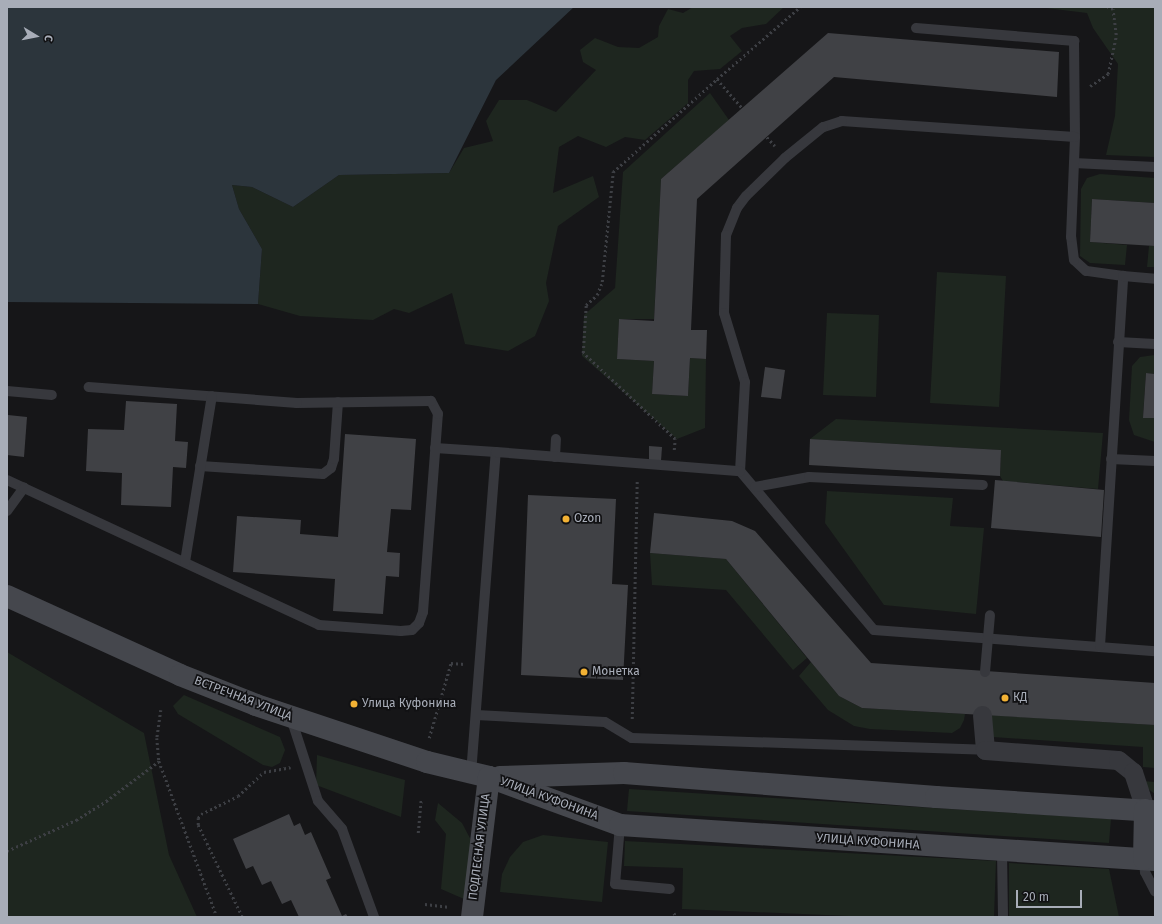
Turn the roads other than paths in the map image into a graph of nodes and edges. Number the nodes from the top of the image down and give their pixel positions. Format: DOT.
graph roads {
  1 [pos="916,28"];
  2 [pos="1075,137"];
  3 [pos="1074,163"];
  4 [pos="1155,167"];
  5 [pos="1123,276"];
  6 [pos="1155,279"];
  7 [pos="1118,342"];
  8 [pos="1155,344"];
  9 [pos="89,387"];
  10 [pos="7,391"];
  11 [pos="52,394"];
  12 [pos="212,396"];
  13 [pos="338,402"];
  14 [pos="556,439"];
  15 [pos="435,448"];
  16 [pos="496,452"];
  17 [pos="555,457"];
  18 [pos="1111,459"];
  19 [pos="1155,461"];
  20 [pos="200,466"];
  21 [pos="740,471"];
  22 [pos="7,480"];
  23 [pos="983,485"];
  24 [pos="755,487"];
  25 [pos="24,488"];
  26 [pos="7,511"];
  27 [pos="185,562"];
  28 [pos="7,596"];
  29 [pos="990,615"];
  30 [pos="987,639"];
  31 [pos="1100,646"];
  32 [pos="1155,651"];
  33 [pos="985,672"];
  34 [pos="476,715"];
  35 [pos="982,715"];
  36 [pos="291,718"];
  37 [pos="985,750"];
  38 [pos="480,775"];
  39 [pos="1150,810"];
  40 [pos="620,825"];
  41 [pos="1002,852"];
  42 [pos="1149,860"];
  43 [pos="670,889"];
  44 [pos="1155,892"];
  45 [pos="374,917"];
  46 [pos="472,917"];
  47 [pos="1003,917"];
  1 -- 2 [label="lane"];
  2 -- 3 [label="lane"];
  2 -- 21 [label="lane"];
  3 -- 4 [label="lane"];
  3 -- 5 [label="lane"];
  5 -- 6 [label="lane"];
  5 -- 7 [label="lane"];
  7 -- 8 [label="lane"];
  7 -- 18 [label="lane"];
  9 -- 12 [label="lane"];
  10 -- 11 [label="lane"];
  12 -- 13 [label="lane"];
  12 -- 20 [label="lane"];
  13 -- 15 [label="lane"];
  13 -- 20 [label="lane"];
  14 -- 17 [label="lane"];
  15 -- 16 [label="lane"];
  15 -- 27 [label="lane"];
  16 -- 17 [label="lane"];
  16 -- 34 [label="lane"];
  17 -- 21 [label="lane"];
  18 -- 19 [label="lane"];
  18 -- 31 [label="lane"];
  20 -- 27 [label="lane"];
  21 -- 24 [label="lane"];
  22 -- 25 [label="lane"];
  23 -- 24 [label="lane"];
  24 -- 30 [label="lane"];
  25 -- 26 [label="lane"];
  25 -- 27 [label="lane"];
  28 -- 36 [label="main road, ВСТРЕЧНАЯ УЛИЦА"];
  29 -- 30 [label="lane"];
  30 -- 31 [label="lane"];
  30 -- 33 [label="lane"];
  31 -- 32 [label="lane"];
  34 -- 37 [label="lane"];
  34 -- 38 [label="lane"];
  35 -- 37 [label="street"];
  36 -- 38 [label="main road, ВСТРЕЧНАЯ УЛИЦА"];
  36 -- 45 [label="lane"];
  37 -- 39 [label="street"];
  38 -- 39 [label="main road, УЛИЦА КУФОНИНА"];
  38 -- 40 [label="main road, УЛИЦА КУФОНИНА"];
  38 -- 46 [label="main road, ПОДЛЕСНАЯ УЛИЦА"];
  39 -- 42 [label="main road"];
  40 -- 41 [label="main road, УЛИЦА КУФОНИНА"];
  40 -- 43 [label="lane"];
  41 -- 42 [label="main road, УЛИЦА КУФОНИНА"];
  41 -- 47 [label="lane"];
  42 -- 44 [label="lane"];
}
